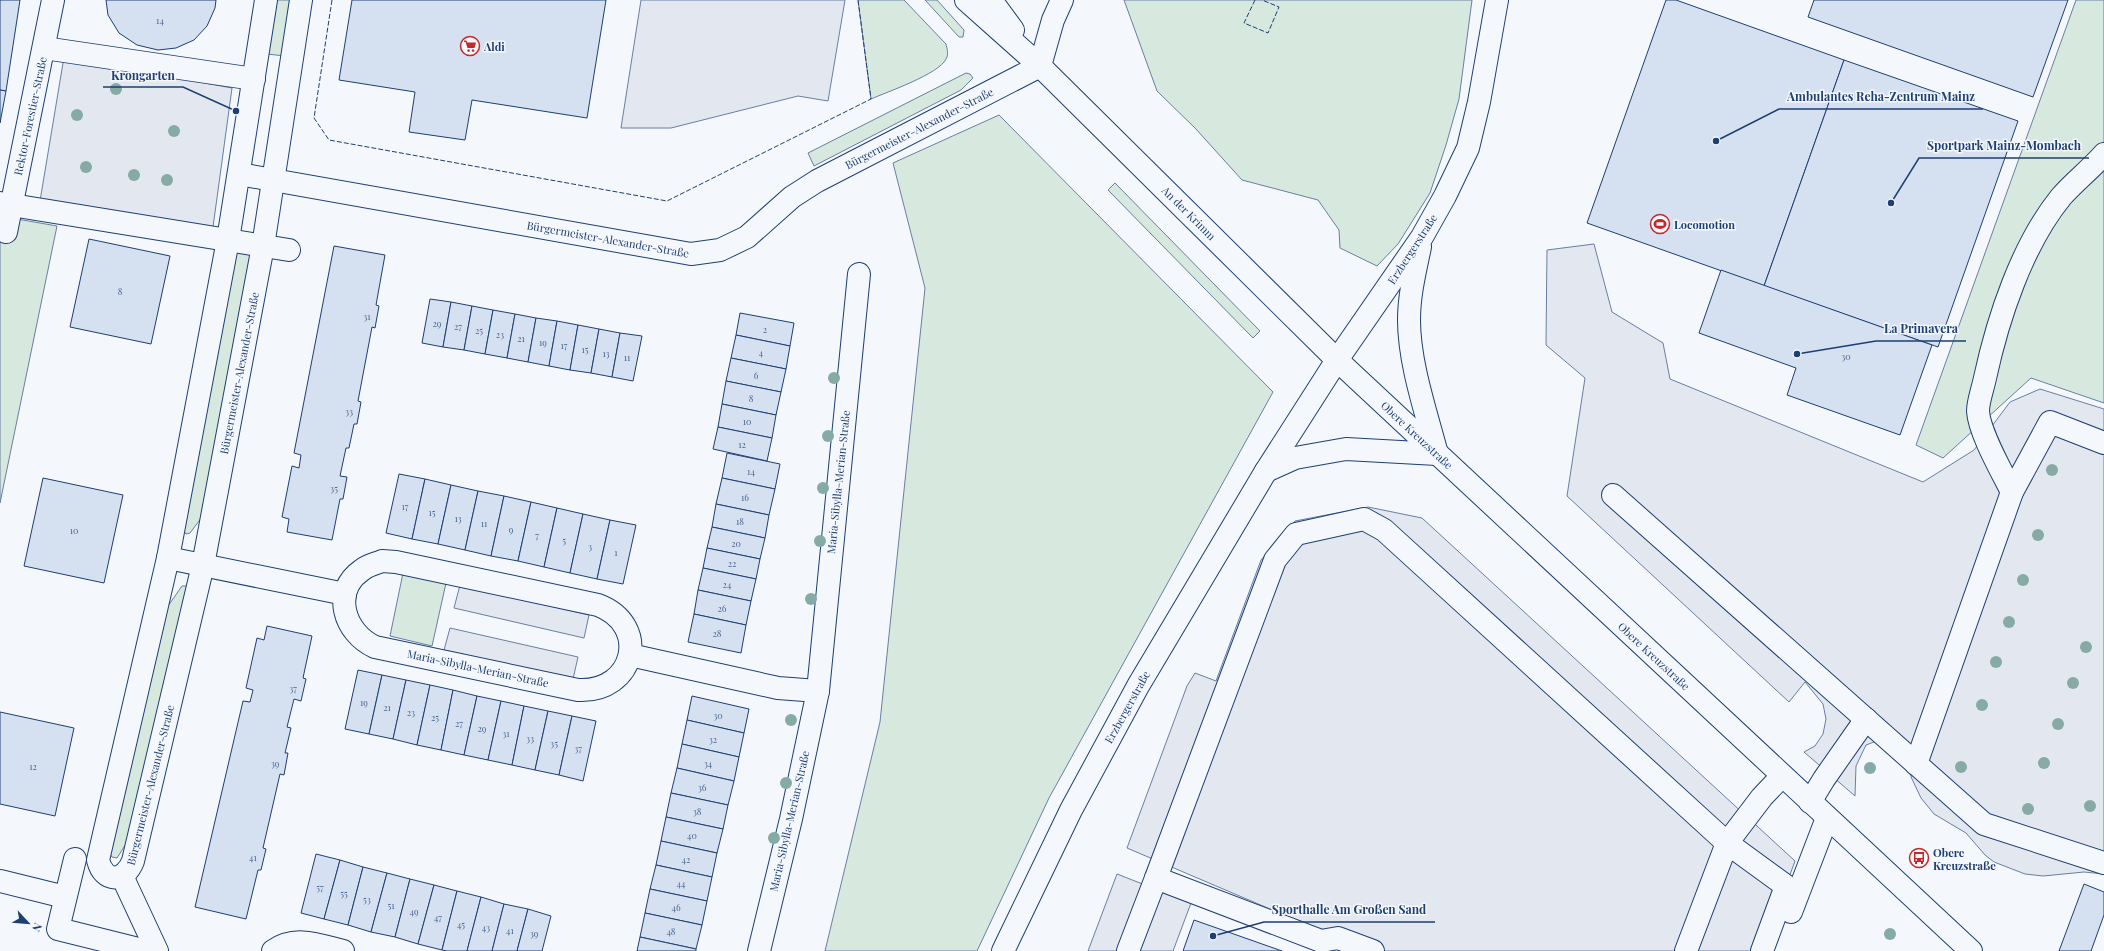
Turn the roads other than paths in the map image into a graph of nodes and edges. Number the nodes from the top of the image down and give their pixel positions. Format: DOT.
graph roads {
  1 [pos="52,0"];
  2 [pos="266,0"];
  3 [pos="301,0"];
  4 [pos="966,0"];
  5 [pos="991,0"];
  6 [pos="1062,0"];
  7 [pos="1497,0"];
  8 [pos="44,48"];
  9 [pos="1040,66"];
  10 [pos="254,79"];
  11 [pos="2104,154"];
  12 [pos="239,174"];
  13 [pos="273,180"];
  14 [pos="6,204"];
  15 [pos="6,232"];
  16 [pos="1422,237"];
  17 [pos="228,240"];
  18 [pos="263,246"];
  19 [pos="289,250"];
  20 [pos="859,274"];
  21 [pos="1338,360"];
  22 [pos="2104,443"];
  23 [pos="1437,454"];
  24 [pos="1266,470"];
  25 [pos="2012,492"];
  26 [pos="1613,495"];
  27 [pos="168,558"];
  28 [pos="202,565"];
  29 [pos="345,594"];
  30 [pos="630,655"];
  31 [pos="818,691"];
  32 [pos="1866,719"];
  33 [pos="1916,764"];
  34 [pos="1782,776"];
  35 [pos="1810,802"];
  36 [pos="1827,818"];
  37 [pos="1727,843"];
  38 [pos="75,858"];
  39 [pos="2104,863"];
  40 [pos="122,876"];
  41 [pos="1156,878"];
  42 [pos="0,882"];
  43 [pos="65,897"];
  44 [pos="146,951"];
  45 [pos="157,951"];
  46 [pos="273,951"];
  47 [pos="343,951"];
  48 [pos="758,951"];
  49 [pos="1003,951"];
  50 [pos="1128,951"];
  51 [pos="1373,951"];
  52 [pos="1686,951"];
  53 [pos="1762,951"];
  54 [pos="1776,951"];
  55 [pos="1971,951"];
  1 -- 8 [label="street, Rektor-Forestier-Straße"];
  2 -- 10 [label="street, Bürgermeister-Alexander-Straße"];
  3 -- 13 [label="street, Bürgermeister-Alexander-Straße"];
  4 -- 9 [label="street, An der Krimm"];
  5 -- 9 [label="street, An der Krimm"];
  6 -- 9 [label="street"];
  7 -- 16 [label="street, Erzbergerstraße"];
  8 -- 10 [label="street"];
  8 -- 14 [label="street, Rektor-Forestier-Straße"];
  9 -- 13 [label="street, Bürgermeister-Alexander-Straße"];
  9 -- 21 [label="street, An der Krimm"];
  10 -- 12 [label="street, Bürgermeister-Alexander-Straße"];
  11 -- 25 [label="street"];
  12 -- 13 [label="street, Bürgermeister-Alexander-Straße"];
  12 -- 17 [label="street, Bürgermeister-Alexander-Straße"];
  13 -- 18 [label="street, Bürgermeister-Alexander-Straße"];
  14 -- 15 [label="street, Rektor-Forestier-Straße"];
  14 -- 17 [label="street"];
  16 -- 21 [label="street, Erzbergerstraße"];
  16 -- 23 [label="street"];
  17 -- 18 [label="street"];
  17 -- 27 [label="street, Bürgermeister-Alexander-Straße"];
  18 -- 19 [label="street"];
  18 -- 28 [label="street, Bürgermeister-Alexander-Straße"];
  20 -- 31 [label="street, Maria-Sibylla-Merian-Straße"];
  21 -- 23 [label="street, Obere Kreuzstraße"];
  21 -- 24 [label="street, Erzbergerstraße"];
  22 -- 25 [label="street"];
  23 -- 24 [label="street"];
  23 -- 34 [label="street, Obere Kreuzstraße"];
  24 -- 49 [label="street, Erzbergerstraße"];
  25 -- 33 [label="street"];
  26 -- 32 [label="street"];
  27 -- 28 [label="street"];
  27 -- 40 [label="street, Bürgermeister-Alexander-Straße"];
  28 -- 29 [label="street"];
  28 -- 40 [label="street, Bürgermeister-Alexander-Straße"];
  29 -- 30 [label="street"];
  29 -- 30 [label="street, Maria-Sibylla-Merian-Straße"];
  30 -- 31 [label="street"];
  31 -- 48 [label="street, Maria-Sibylla-Merian-Straße"];
  32 -- 33 [label="street"];
  32 -- 35 [label="street"];
  33 -- 39 [label="street"];
  34 -- 35 [label="street, Obere Kreuzstraße"];
  34 -- 37 [label="street"];
  35 -- 36 [label="street, Obere Kreuzstraße"];
  36 -- 54 [label="street"];
  36 -- 55 [label="street, Obere Kreuzstraße"];
  37 -- 41 [label="street"];
  37 -- 52 [label="street"];
  37 -- 53 [label="street"];
  38 -- 43 [label="street"];
  40 -- 45 [label="street"];
  41 -- 50 [label="street"];
  41 -- 51 [label="street"];
  42 -- 43 [label="street"];
  43 -- 44 [label="street"];
  46 -- 47 [label="street"];
}
